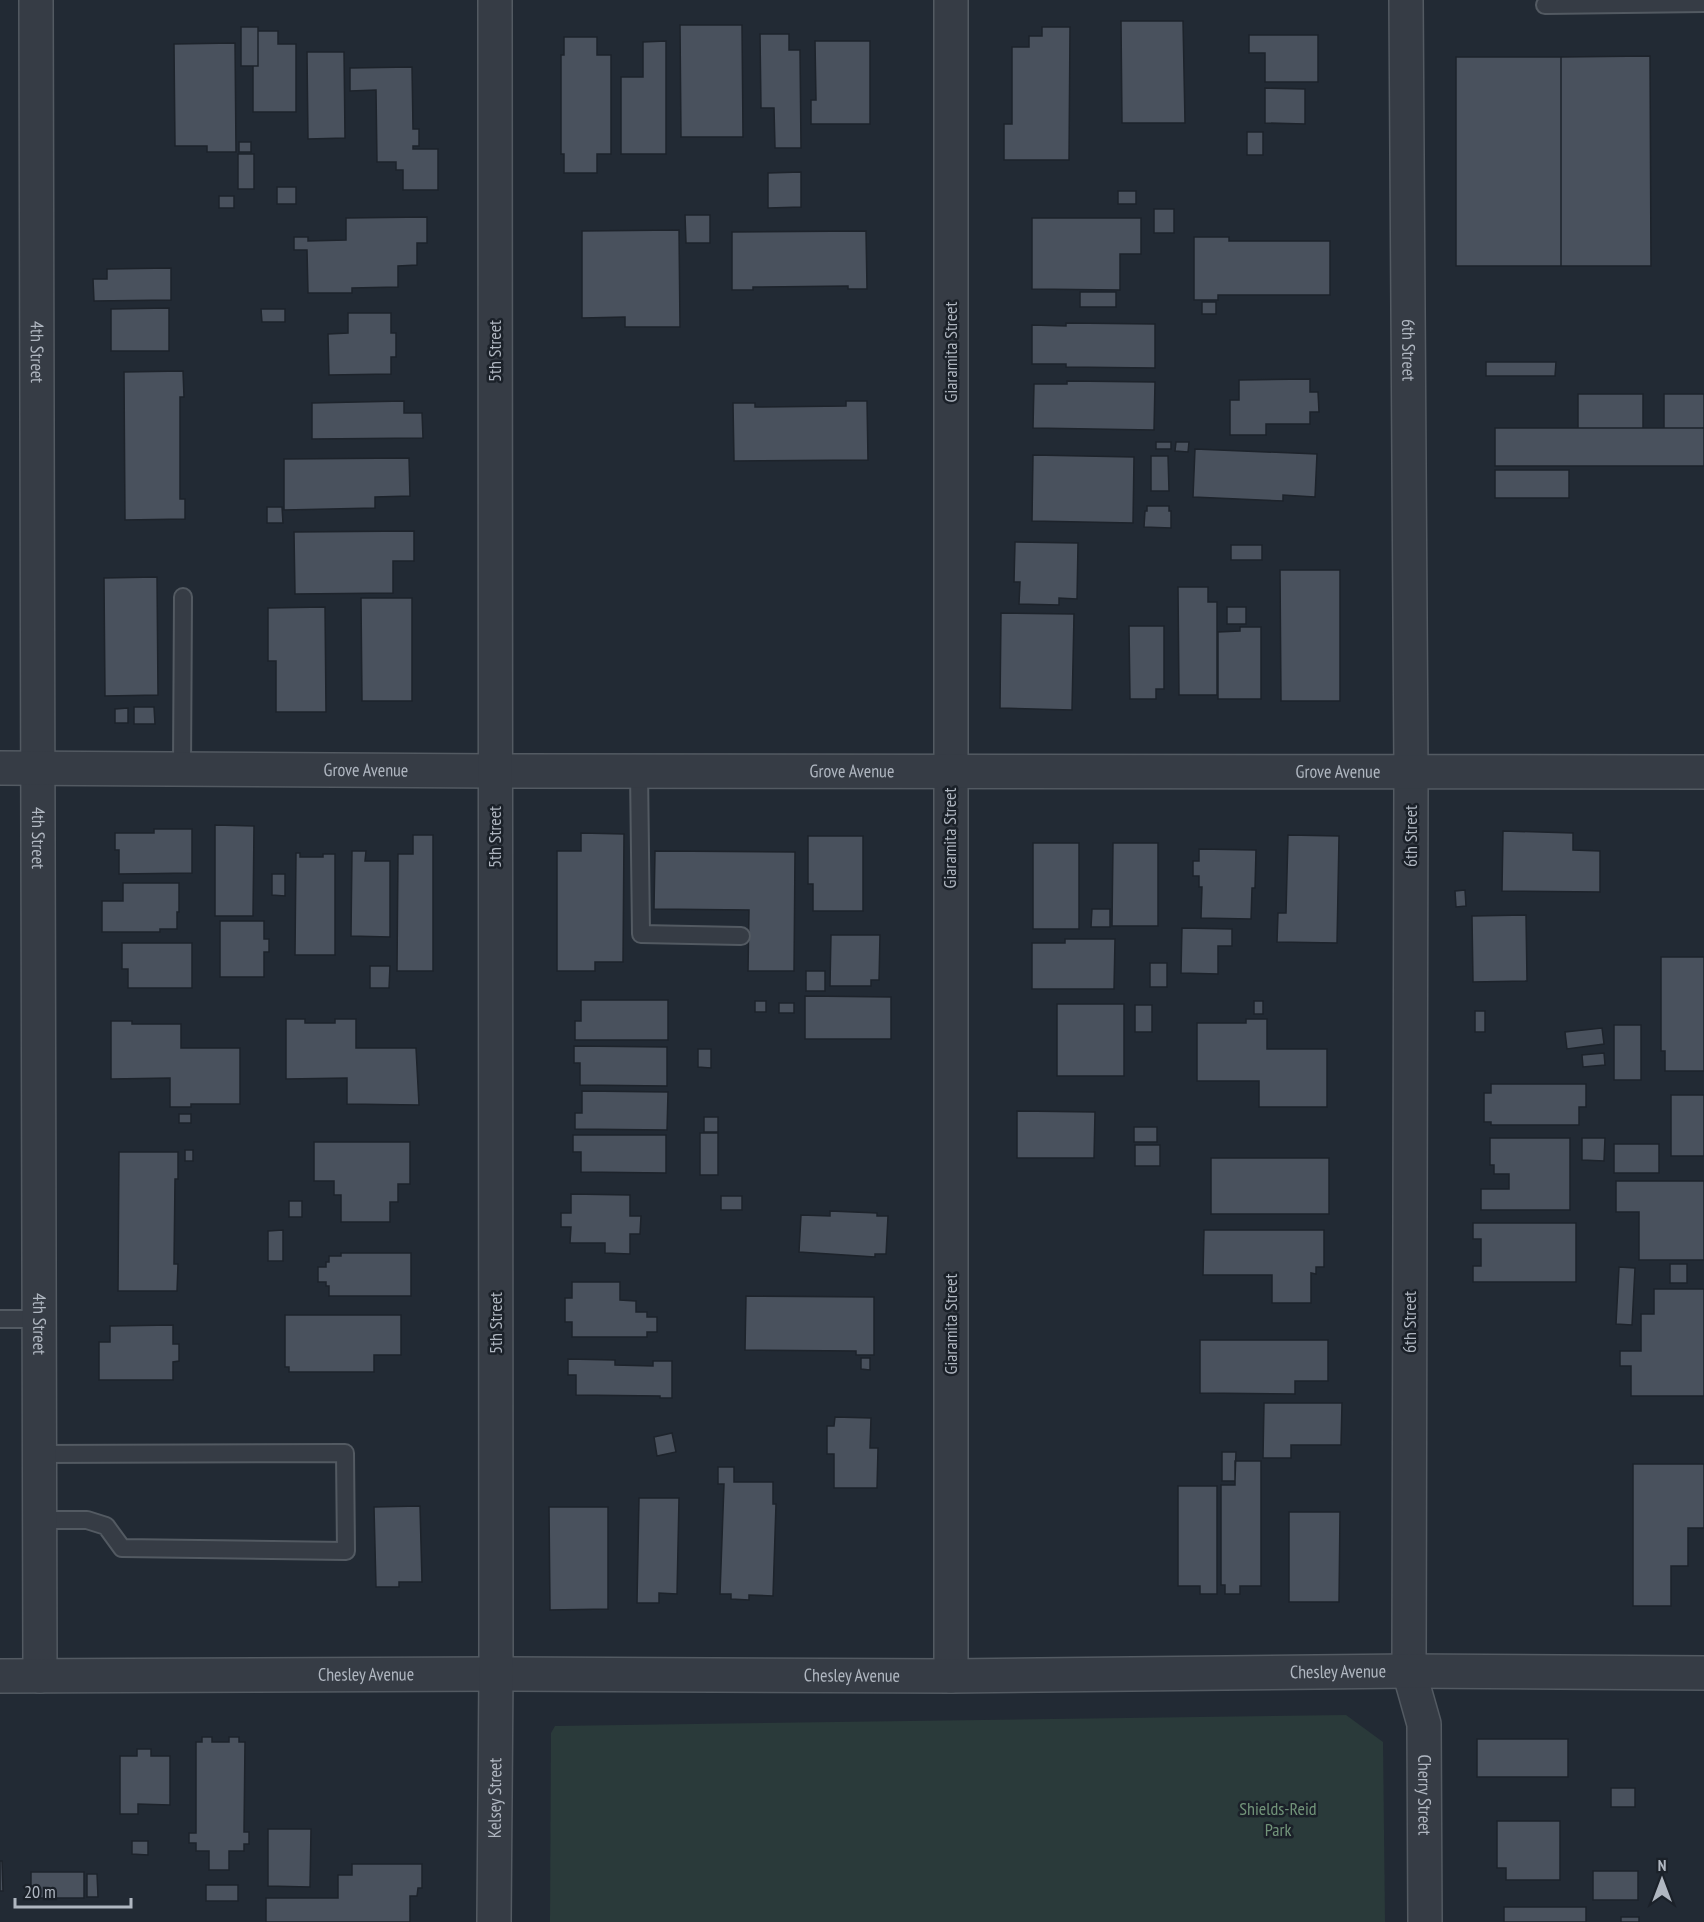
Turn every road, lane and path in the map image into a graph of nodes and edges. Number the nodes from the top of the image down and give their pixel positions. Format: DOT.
graph roads {
  1 [pos="36,0"];
  2 [pos="495,0"];
  3 [pos="951,0"];
  4 [pos="1406,0"];
  5 [pos="1704,3"];
  6 [pos="1545,5"];
  7 [pos="183,597"];
  8 [pos="0,768"];
  9 [pos="37,768"];
  10 [pos="182,769"];
  11 [pos="495,771"];
  12 [pos="639,771"];
  13 [pos="950,771"];
  14 [pos="1411,771"];
  15 [pos="1704,772"];
  16 [pos="741,936"];
  17 [pos="0,1319"];
  18 [pos="39,1319"];
  19 [pos="39,1454"];
  20 [pos="40,1520"];
  21 [pos="1409,1671"];
  22 [pos="1704,1673"];
  23 [pos="496,1674"];
  24 [pos="0,1676"];
  25 [pos="40,1676"];
  26 [pos="951,1676"];
  27 [pos="494,1922"];
  28 [pos="1425,1922"];
  1 -- 9 [label="street, 4th Street"];
  2 -- 11 [label="street, 5th Street"];
  3 -- 13 [label="street, Giaramita Street"];
  4 -- 14 [label="street, 6th Street"];
  5 -- 6 [label="lane"];
  7 -- 10 [label="lane"];
  8 -- 9 [label="street, Grove Avenue"];
  9 -- 10 [label="street, Grove Avenue"];
  9 -- 18 [label="street, 4th Street"];
  10 -- 11 [label="street, Grove Avenue"];
  11 -- 12 [label="street, Grove Avenue"];
  11 -- 23 [label="street, 5th Street"];
  12 -- 13 [label="street, Grove Avenue"];
  12 -- 16 [label="lane"];
  13 -- 14 [label="street, Grove Avenue"];
  13 -- 26 [label="street, Giaramita Street"];
  14 -- 15 [label="street, Grove Avenue"];
  14 -- 21 [label="street, 6th Street"];
  17 -- 18 [label="lane"];
  18 -- 19 [label="street, 4th Street"];
  19 -- 20 [label="street, 4th Street"];
  19 -- 20 [label="lane"];
  20 -- 25 [label="street, 4th Street"];
  21 -- 22 [label="street, Chesley Avenue"];
  21 -- 26 [label="street, Chesley Avenue"];
  21 -- 28 [label="street, Cherry Street"];
  23 -- 25 [label="street, Chesley Avenue"];
  23 -- 26 [label="street, Chesley Avenue"];
  23 -- 27 [label="street, Kelsey Street"];
  24 -- 25 [label="street, Chesley Avenue"];
}
